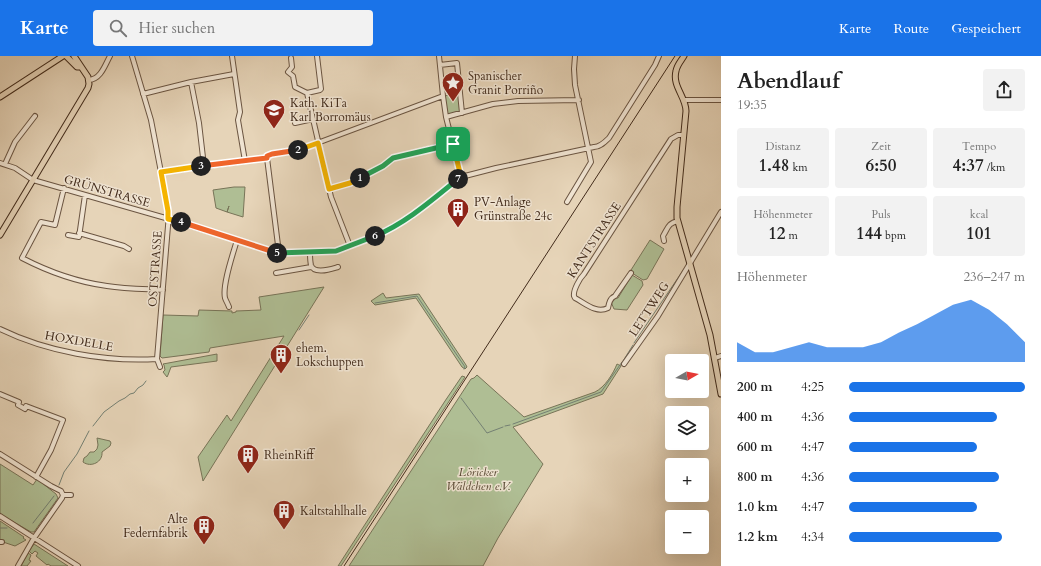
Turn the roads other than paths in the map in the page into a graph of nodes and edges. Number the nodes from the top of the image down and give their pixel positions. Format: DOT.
graph roads {
  1 [pos="63,56"];
  2 [pos="66,56"];
  3 [pos="74,56"];
  4 [pos="110,56"];
  5 [pos="132,56"];
  6 [pos="232,56"];
  7 [pos="317,56"];
  8 [pos="439,56"];
  9 [pos="575,56"];
  10 [pos="659,56"];
  11 [pos="684,56"];
  12 [pos="291,58"];
  13 [pos="440,65"];
  14 [pos="81,67"];
  15 [pos="234,74"];
  16 [pos="89,80"];
  17 [pos="191,82"];
  18 [pos="307,93"];
  19 [pos="143,94"];
  20 [pos="443,96"];
  21 [pos="0,97"];
  22 [pos="578,100"];
  23 [pos="684,100"];
  24 [pos="721,100"];
  25 [pos="462,113"];
  26 [pos="35,116"];
  27 [pos="446,117"];
  28 [pos="312,118"];
  29 [pos="295,123"];
  30 [pos="684,135"];
  31 [pos="318,143"];
  32 [pos="453,144"];
  33 [pos="588,148"];
  34 [pos="267,158"];
  35 [pos="245,161"];
  36 [pos="2,164"];
  37 [pos="204,166"];
  38 [pos="161,172"];
  39 [pos="461,177"];
  40 [pos="33,180"];
  41 [pos="64,188"];
  42 [pos="329,189"];
  43 [pos="85,195"];
  44 [pos="567,202"];
  45 [pos="721,212"];
  46 [pos="168,219"];
  47 [pos="678,221"];
  48 [pos="79,233"];
  49 [pos="0,235"];
  50 [pos="68,235"];
  51 [pos="237,240"];
  52 [pos="664,241"];
  53 [pos="350,246"];
  54 [pos="129,249"];
  55 [pos="310,252"];
  56 [pos="279,253"];
  57 [pos="690,264"];
  58 [pos="311,267"];
  59 [pos="338,267"];
  60 [pos="276,273"];
  61 [pos="630,273"];
  62 [pos="163,290"];
  63 [pos="229,307"];
  64 [pos="0,328"];
  65 [pos="721,356"];
  66 [pos="715,358"];
  67 [pos="157,359"];
  68 [pos="624,364"];
  69 [pos="160,367"];
  70 [pos="0,394"];
  71 [pos="721,394"];
  72 [pos="0,454"];
  73 [pos="36,477"];
  74 [pos="63,495"];
  75 [pos="72,495"];
  76 [pos="0,516"];
  77 [pos="34,538"];
  78 [pos="18,566"];
  79 [pos="78,566"];
  1 -- 21 [label="main road"];
  2 -- 14 [label="main road"];
  3 -- 14 [label="main road"];
  4 -- 16 [label="street"];
  5 -- 19 [label="street, OSTSTRASSE"];
  6 -- 15 [label="street"];
  7 -- 18 [label="street"];
  8 -- 13 [label="street"];
  9 -- 22 [label="street"];
  10 -- 33 [label="street"];
  11 -- 23 [label="main road"];
  12 -- 18 [label="street"];
  13 -- 20 [label="street"];
  13 -- 25 [label="street"];
  14 -- 16 [label="main road"];
  15 -- 17 [label="street"];
  15 -- 35 [label="street"];
  16 -- 40 [label="main road"];
  17 -- 19 [label="street"];
  17 -- 37 [label="street"];
  18 -- 28 [label="street"];
  19 -- 38 [label="street, OSTSTRASSE"];
  20 -- 27 [label="street"];
  20 -- 31 [label="street"];
  22 -- 25 [label="street"];
  22 -- 33 [label="street"];
  23 -- 24 [label="street"];
  23 -- 30 [label="main road"];
  25 -- 27 [label="street"];
  26 -- 36 [label="street"];
  27 -- 32 [label="street"];
  28 -- 29 [label="street"];
  28 -- 31 [label="street"];
  30 -- 47 [label="main road"];
  30 -- 61 [label="street, KANTSTRASSE"];
  31 -- 34 [label="street"];
  31 -- 42 [label="street"];
  32 -- 39 [label="street"];
  32 -- 42 [label="street"];
  33 -- 39 [label="street"];
  33 -- 44 [label="street"];
  34 -- 35 [label="street"];
  34 -- 56 [label="street"];
  35 -- 37 [label="street"];
  36 -- 40 [label="street, GRÜNSTRASSE"];
  37 -- 38 [label="street"];
  38 -- 46 [label="street, OSTSTRASSE"];
  39 -- 53 [label="street, GRÜNSTRASSE"];
  40 -- 41 [label="street, GRÜNSTRASSE"];
  40 -- 49 [label="main road"];
  41 -- 43 [label="street, GRÜNSTRASSE"];
  41 -- 62 [label="street"];
  42 -- 53 [label="street"];
  43 -- 46 [label="street, GRÜNSTRASSE"];
  43 -- 48 [label="street"];
  45 -- 57 [label="street, LETTWEG"];
  46 -- 51 [label="street, GRÜNSTRASSE"];
  46 -- 62 [label="street, OSTSTRASSE"];
  47 -- 52 [label="street"];
  47 -- 57 [label="main road"];
  48 -- 50 [label="street"];
  48 -- 54 [label="street"];
  51 -- 56 [label="street, GRÜNSTRASSE"];
  51 -- 63 [label="street"];
  53 -- 55 [label="street, GRÜNSTRASSE"];
  55 -- 56 [label="street, GRÜNSTRASSE"];
  55 -- 58 [label="street"];
  57 -- 66 [label="main road"];
  57 -- 68 [label="street, LETTWEG"];
  58 -- 59 [label="street"];
  58 -- 60 [label="street"];
  62 -- 67 [label="street, OSTSTRASSE"];
  64 -- 67 [label="street, HOXDELLE"];
  65 -- 66 [label="street"];
  66 -- 71 [label="main road"];
  67 -- 69 [label="street, OSTSTRASSE"];
  70 -- 73 [label="street"];
  72 -- 73 [label="street"];
  73 -- 74 [label="street"];
  74 -- 75 [label="street"];
  74 -- 77 [label="street"];
  76 -- 77 [label="street"];
  77 -- 78 [label="street"];
  77 -- 79 [label="street"];
}
